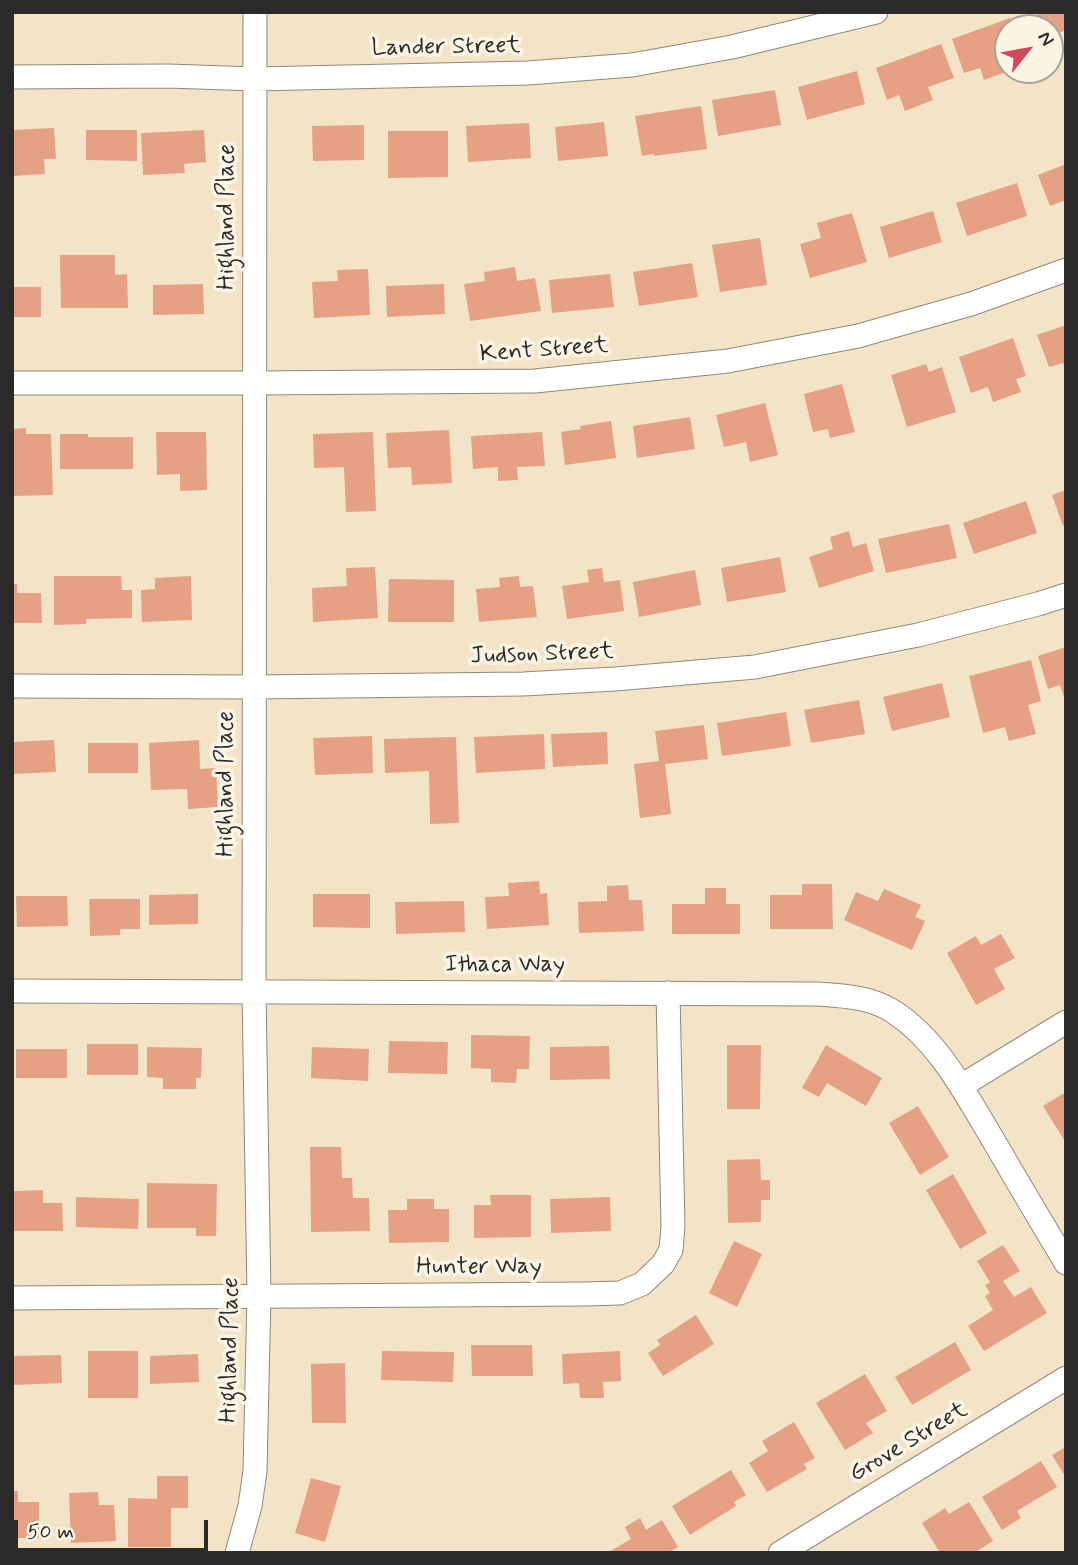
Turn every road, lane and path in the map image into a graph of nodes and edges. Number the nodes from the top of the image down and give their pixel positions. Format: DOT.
graph roads {
  1 [pos="255,12"];
  2 [pos="876,12"];
  3 [pos="12,77"];
  4 [pos="255,79"];
  5 [pos="1066,270"];
  6 [pos="12,383"];
  7 [pos="255,383"];
  8 [pos="1066,595"];
  9 [pos="12,687"];
  10 [pos="253,687"];
  11 [pos="12,991"];
  12 [pos="254,992"];
  13 [pos="668,993"];
  14 [pos="1066,1022"];
  15 [pos="961,1087"];
  16 [pos="1066,1263"];
  17 [pos="258,1295"];
  18 [pos="12,1298"];
  19 [pos="1066,1378"];
  20 [pos="237,1553"];
  21 [pos="780,1553"];
  1 -- 4 [label="street, Highland Place"];
  2 -- 4 [label="street, Lander Street"];
  3 -- 4 [label="street, Lander Street"];
  4 -- 7 [label="street, Highland Place"];
  5 -- 7 [label="street, Kent Street"];
  6 -- 7 [label="street, Kent Street"];
  7 -- 10 [label="street, Highland Place"];
  8 -- 10 [label="street, Judson Street"];
  9 -- 10 [label="street, Judson Street"];
  10 -- 12 [label="street, Highland Place"];
  11 -- 12 [label="street, Ithaca Way"];
  12 -- 13 [label="street, Ithaca Way"];
  12 -- 17 [label="street, Highland Place"];
  13 -- 15 [label="street, Ithaca Way"];
  13 -- 17 [label="street, Hunter Way"];
  14 -- 15 [label="street"];
  15 -- 16 [label="street, Ithaca Way"];
  17 -- 18 [label="street, Hunter Way"];
  17 -- 20 [label="street, Highland Place"];
  19 -- 21 [label="street, Grove Street"];
}
